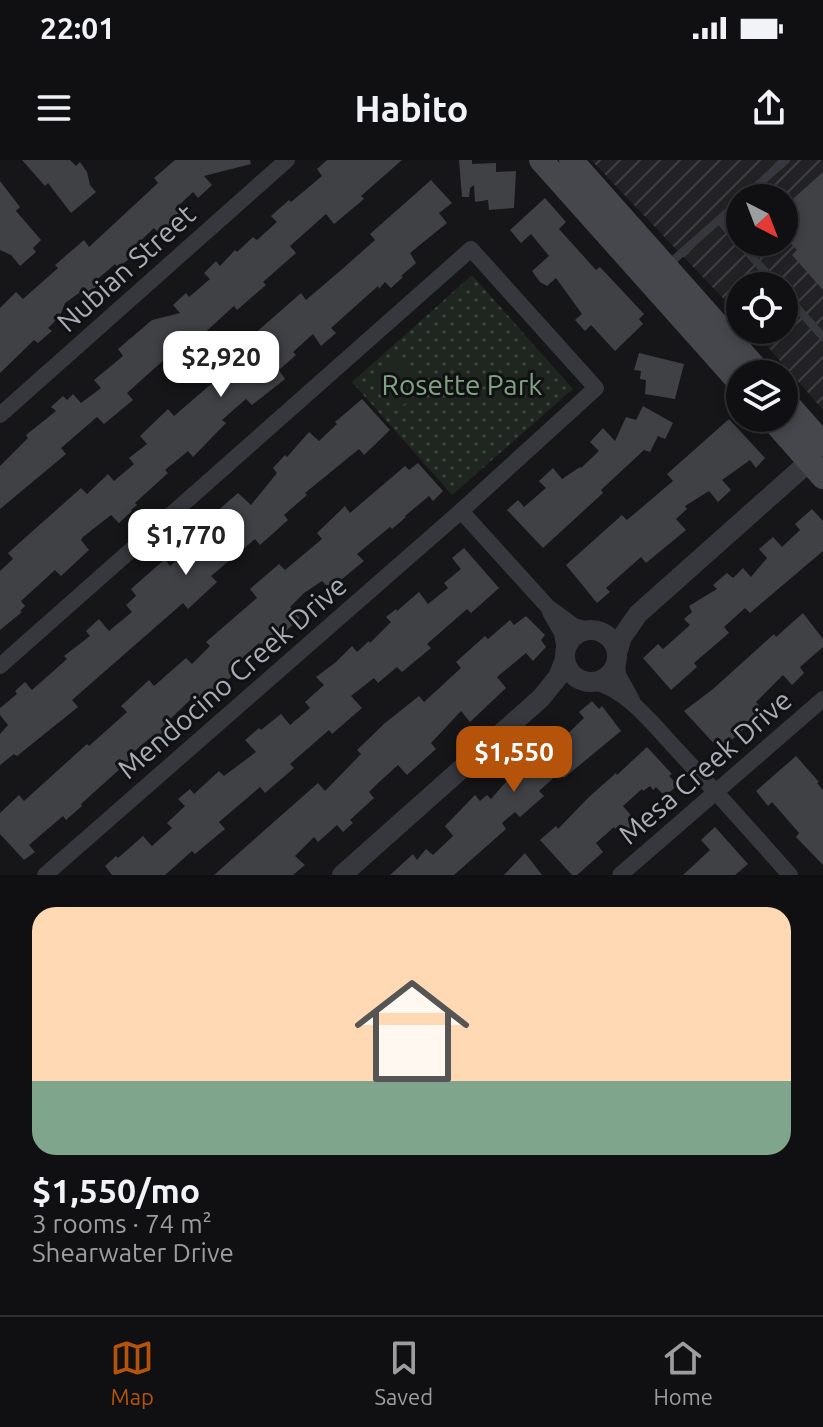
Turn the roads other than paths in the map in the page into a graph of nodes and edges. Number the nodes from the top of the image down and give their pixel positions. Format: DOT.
graph roads {
  1 [pos="287,160"];
  2 [pos="541,160"];
  3 [pos="571,160"];
  4 [pos="786,160"];
  5 [pos="759,184"];
  6 [pos="726,214"];
  7 [pos="719,220"];
  8 [pos="666,267"];
  9 [pos="765,272"];
  10 [pos="798,309"];
  11 [pos="823,337"];
  12 [pos="749,360"];
  13 [pos="726,367"];
  14 [pos="0,415"];
  15 [pos="798,423"];
  16 [pos="788,432"];
  17 [pos="820,458"];
  18 [pos="461,511"];
  19 [pos="548,607"];
  20 [pos="638,614"];
  21 [pos="592,630"];
  22 [pos="565,655"];
  23 [pos="617,657"];
  24 [pos="0,666"];
  25 [pos="590,682"];
  26 [pos="541,698"];
  27 [pos="823,699"];
  28 [pos="634,705"];
  29 [pos="716,791"];
  30 [pos="45,875"];
  31 [pos="342,875"];
  32 [pos="620,875"];
  33 [pos="790,875"];
  1 -- 14 [label="street, Nubian Street"];
  2 -- 13 [label="main road"];
  3 -- 8 [label="main road"];
  4 -- 5 [label="lane"];
  6 -- 7 [label="lane"];
  7 -- 8 [label="lane"];
  7 -- 9 [label="lane"];
  8 -- 12 [label="main road"];
  10 -- 11 [label="lane"];
  15 -- 17 [label="main road"];
  16 -- 17 [label="main road"];
  17 -- 20 [label="street"];
  18 -- 19 [label="street"];
  18 -- 24 [label="street, Mendocino Creek Drive"];
  18 -- 30 [label="street, Mendocino Creek Drive"];
  19 -- 21 [label="street"];
  19 -- 22 [label="street"];
  20 -- 21 [label="street"];
  20 -- 23 [label="street"];
  21 -- 22 [label="street"];
  21 -- 23 [label="street"];
  22 -- 25 [label="street"];
  22 -- 26 [label="street"];
  23 -- 25 [label="street"];
  23 -- 28 [label="street"];
  25 -- 26 [label="street"];
  25 -- 28 [label="street"];
  26 -- 31 [label="street"];
  27 -- 29 [label="street, Mesa Creek Drive"];
  28 -- 29 [label="street"];
  29 -- 32 [label="street, Mesa Creek Drive"];
  29 -- 33 [label="street"];
}
